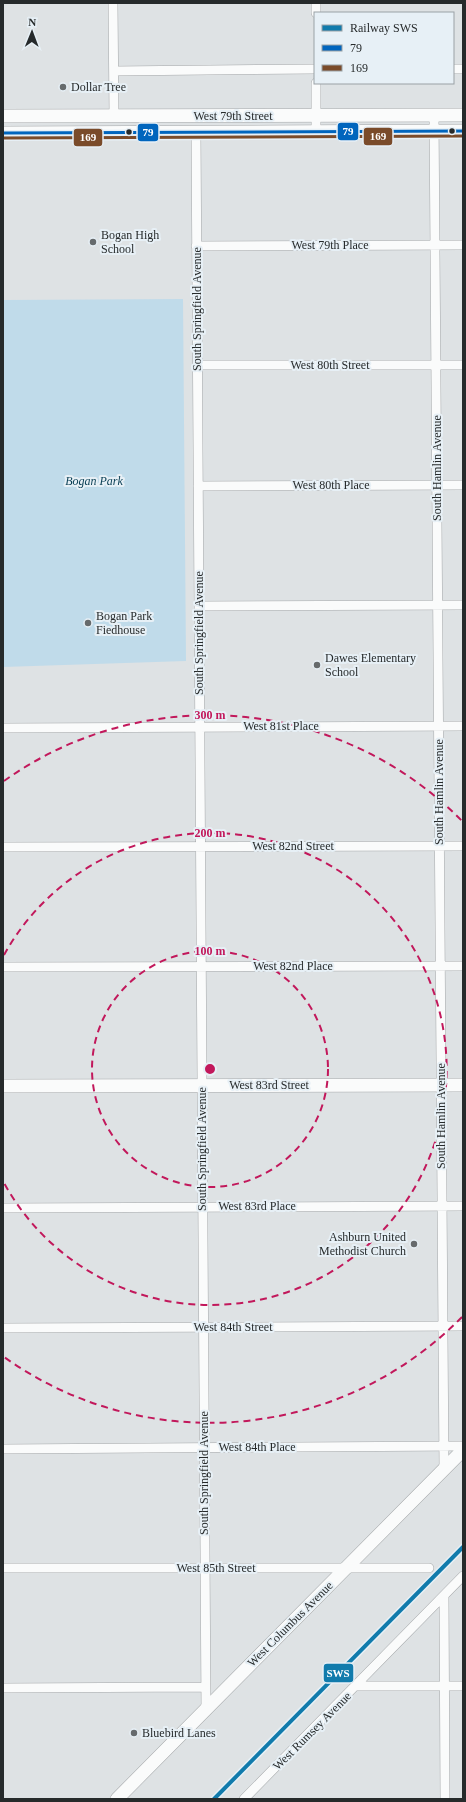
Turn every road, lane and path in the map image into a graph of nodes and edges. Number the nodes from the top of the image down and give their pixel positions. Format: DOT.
graph roads {
  1 [pos="113,3"];
  2 [pos="314,69"];
  3 [pos="114,71"];
  4 [pos="316,84"];
  5 [pos="434,115"];
  6 [pos="463,115"];
  7 [pos="3,116"];
  8 [pos="114,116"];
  9 [pos="316,116"];
  10 [pos="434,131"];
  11 [pos="463,131"];
  12 [pos="316,132"];
  13 [pos="3,133"];
  14 [pos="196,133"];
  15 [pos="435,245"];
  16 [pos="463,245"];
  17 [pos="196,246"];
  18 [pos="197,365"];
  19 [pos="436,365"];
  20 [pos="463,365"];
  21 [pos="437,485"];
  22 [pos="463,485"];
  23 [pos="198,486"];
  24 [pos="438,605"];
  25 [pos="463,605"];
  26 [pos="199,606"];
  27 [pos="200,726"];
  28 [pos="438,726"];
  29 [pos="463,726"];
  30 [pos="3,728"];
  31 [pos="200,846"];
  32 [pos="439,846"];
  33 [pos="463,846"];
  34 [pos="3,847"];
  35 [pos="440,966"];
  36 [pos="463,966"];
  37 [pos="3,967"];
  38 [pos="201,967"];
  39 [pos="463,1084"];
  40 [pos="441,1085"];
  41 [pos="3,1086"];
  42 [pos="202,1086"];
  43 [pos="202,1206"];
  44 [pos="442,1206"];
  45 [pos="463,1206"];
  46 [pos="3,1208"];
  47 [pos="442,1326"];
  48 [pos="463,1326"];
  49 [pos="203,1327"];
  50 [pos="3,1328"];
  51 [pos="443,1446"];
  52 [pos="463,1446"];
  53 [pos="204,1447"];
  54 [pos="3,1449"];
  55 [pos="463,1450"];
  56 [pos="444,1468"];
  57 [pos="3,1568"];
  58 [pos="204,1568"];
  59 [pos="345,1568"];
  60 [pos="429,1568"];
  61 [pos="463,1576"];
  62 [pos="444,1596"];
  63 [pos="356,1686"];
  64 [pos="444,1686"];
  65 [pos="463,1686"];
  66 [pos="205,1687"];
  67 [pos="3,1688"];
  68 [pos="206,1710"];
  69 [pos="117,1799"];
  70 [pos="244,1799"];
  71 [pos="445,1799"];
  1 -- 3 [label="street"];
  2 -- 3 [label="street"];
  3 -- 8 [label="street"];
  4 -- 9 [label="street"];
  5 -- 6 [label="main road, West 79th Street"];
  5 -- 9 [label="main road, West 79th Street"];
  5 -- 10 [label="street, South Hamlin Avenue"];
  7 -- 8 [label="main road, West 79th Street"];
  8 -- 9 [label="main road, West 79th Street"];
  9 -- 12 [label="street"];
  10 -- 11 [label="main road, West 79th Street"];
  10 -- 12 [label="main road, West 79th Street"];
  10 -- 15 [label="street, South Hamlin Avenue"];
  12 -- 14 [label="main road, West 79th Street"];
  13 -- 14 [label="main road, West 79th Street"];
  14 -- 17 [label="street, South Springfield Avenue"];
  15 -- 16 [label="street, West 79th Place"];
  15 -- 17 [label="street, West 79th Place"];
  15 -- 19 [label="street, South Hamlin Avenue"];
  17 -- 18 [label="street, South Springfield Avenue"];
  18 -- 19 [label="street, West 80th Street"];
  18 -- 23 [label="street, South Springfield Avenue"];
  19 -- 20 [label="street, West 80th Street"];
  19 -- 21 [label="street, South Hamlin Avenue"];
  21 -- 22 [label="street, West 80th Place"];
  21 -- 23 [label="street, West 80th Place"];
  21 -- 24 [label="street, South Hamlin Avenue"];
  23 -- 26 [label="street, South Springfield Avenue"];
  24 -- 25 [label="street"];
  24 -- 26 [label="street"];
  24 -- 28 [label="street, South Hamlin Avenue"];
  26 -- 27 [label="street, South Springfield Avenue"];
  27 -- 28 [label="street, West 81st Place"];
  27 -- 30 [label="street, West 81st Place"];
  27 -- 31 [label="street, South Springfield Avenue"];
  28 -- 29 [label="street, West 81st Place"];
  28 -- 32 [label="street, South Hamlin Avenue"];
  31 -- 32 [label="street, West 82nd Street"];
  31 -- 34 [label="street, West 82nd Street"];
  31 -- 38 [label="street, South Springfield Avenue"];
  32 -- 33 [label="street, West 82nd Street"];
  32 -- 35 [label="street, South Hamlin Avenue"];
  35 -- 36 [label="street, West 82nd Place"];
  35 -- 38 [label="street, West 82nd Place"];
  35 -- 40 [label="street, South Hamlin Avenue"];
  37 -- 38 [label="street, West 82nd Place"];
  38 -- 42 [label="street, South Springfield Avenue"];
  39 -- 40 [label="main road, West 83rd Street"];
  40 -- 42 [label="main road, West 83rd Street"];
  40 -- 44 [label="street, South Hamlin Avenue"];
  41 -- 42 [label="main road, West 83rd Street"];
  42 -- 43 [label="street, South Springfield Avenue"];
  43 -- 44 [label="street, West 83rd Place"];
  43 -- 46 [label="street, West 83rd Place"];
  43 -- 49 [label="street, South Springfield Avenue"];
  44 -- 45 [label="street, West 83rd Place"];
  44 -- 47 [label="street, South Hamlin Avenue"];
  47 -- 48 [label="street, West 84th Street"];
  47 -- 49 [label="street, West 84th Street"];
  47 -- 51 [label="street, South Hamlin Avenue"];
  49 -- 50 [label="street, West 84th Street"];
  49 -- 53 [label="street, South Springfield Avenue"];
  51 -- 52 [label="street, West 84th Place"];
  51 -- 53 [label="street, West 84th Place"];
  51 -- 56 [label="street, South Hamlin Avenue"];
  53 -- 54 [label="street, West 84th Place"];
  53 -- 58 [label="street, South Springfield Avenue"];
  55 -- 56 [label="main road, West Columbus Avenue"];
  56 -- 59 [label="main road, West Columbus Avenue"];
  57 -- 58 [label="street, West 85th Street"];
  58 -- 59 [label="street, West 85th Street"];
  58 -- 66 [label="street, South Springfield Avenue"];
  59 -- 60 [label="street, West 85th Street"];
  59 -- 68 [label="main road, West Columbus Avenue"];
  61 -- 62 [label="street, West Rumsey Avenue"];
  62 -- 63 [label="street, West Rumsey Avenue"];
  62 -- 64 [label="street"];
  63 -- 64 [label="street"];
  63 -- 70 [label="street, West Rumsey Avenue"];
  64 -- 65 [label="street"];
  64 -- 71 [label="street"];
  66 -- 67 [label="street"];
  66 -- 68 [label="street, South Springfield Avenue"];
  68 -- 69 [label="main road, West Columbus Avenue"];
}
